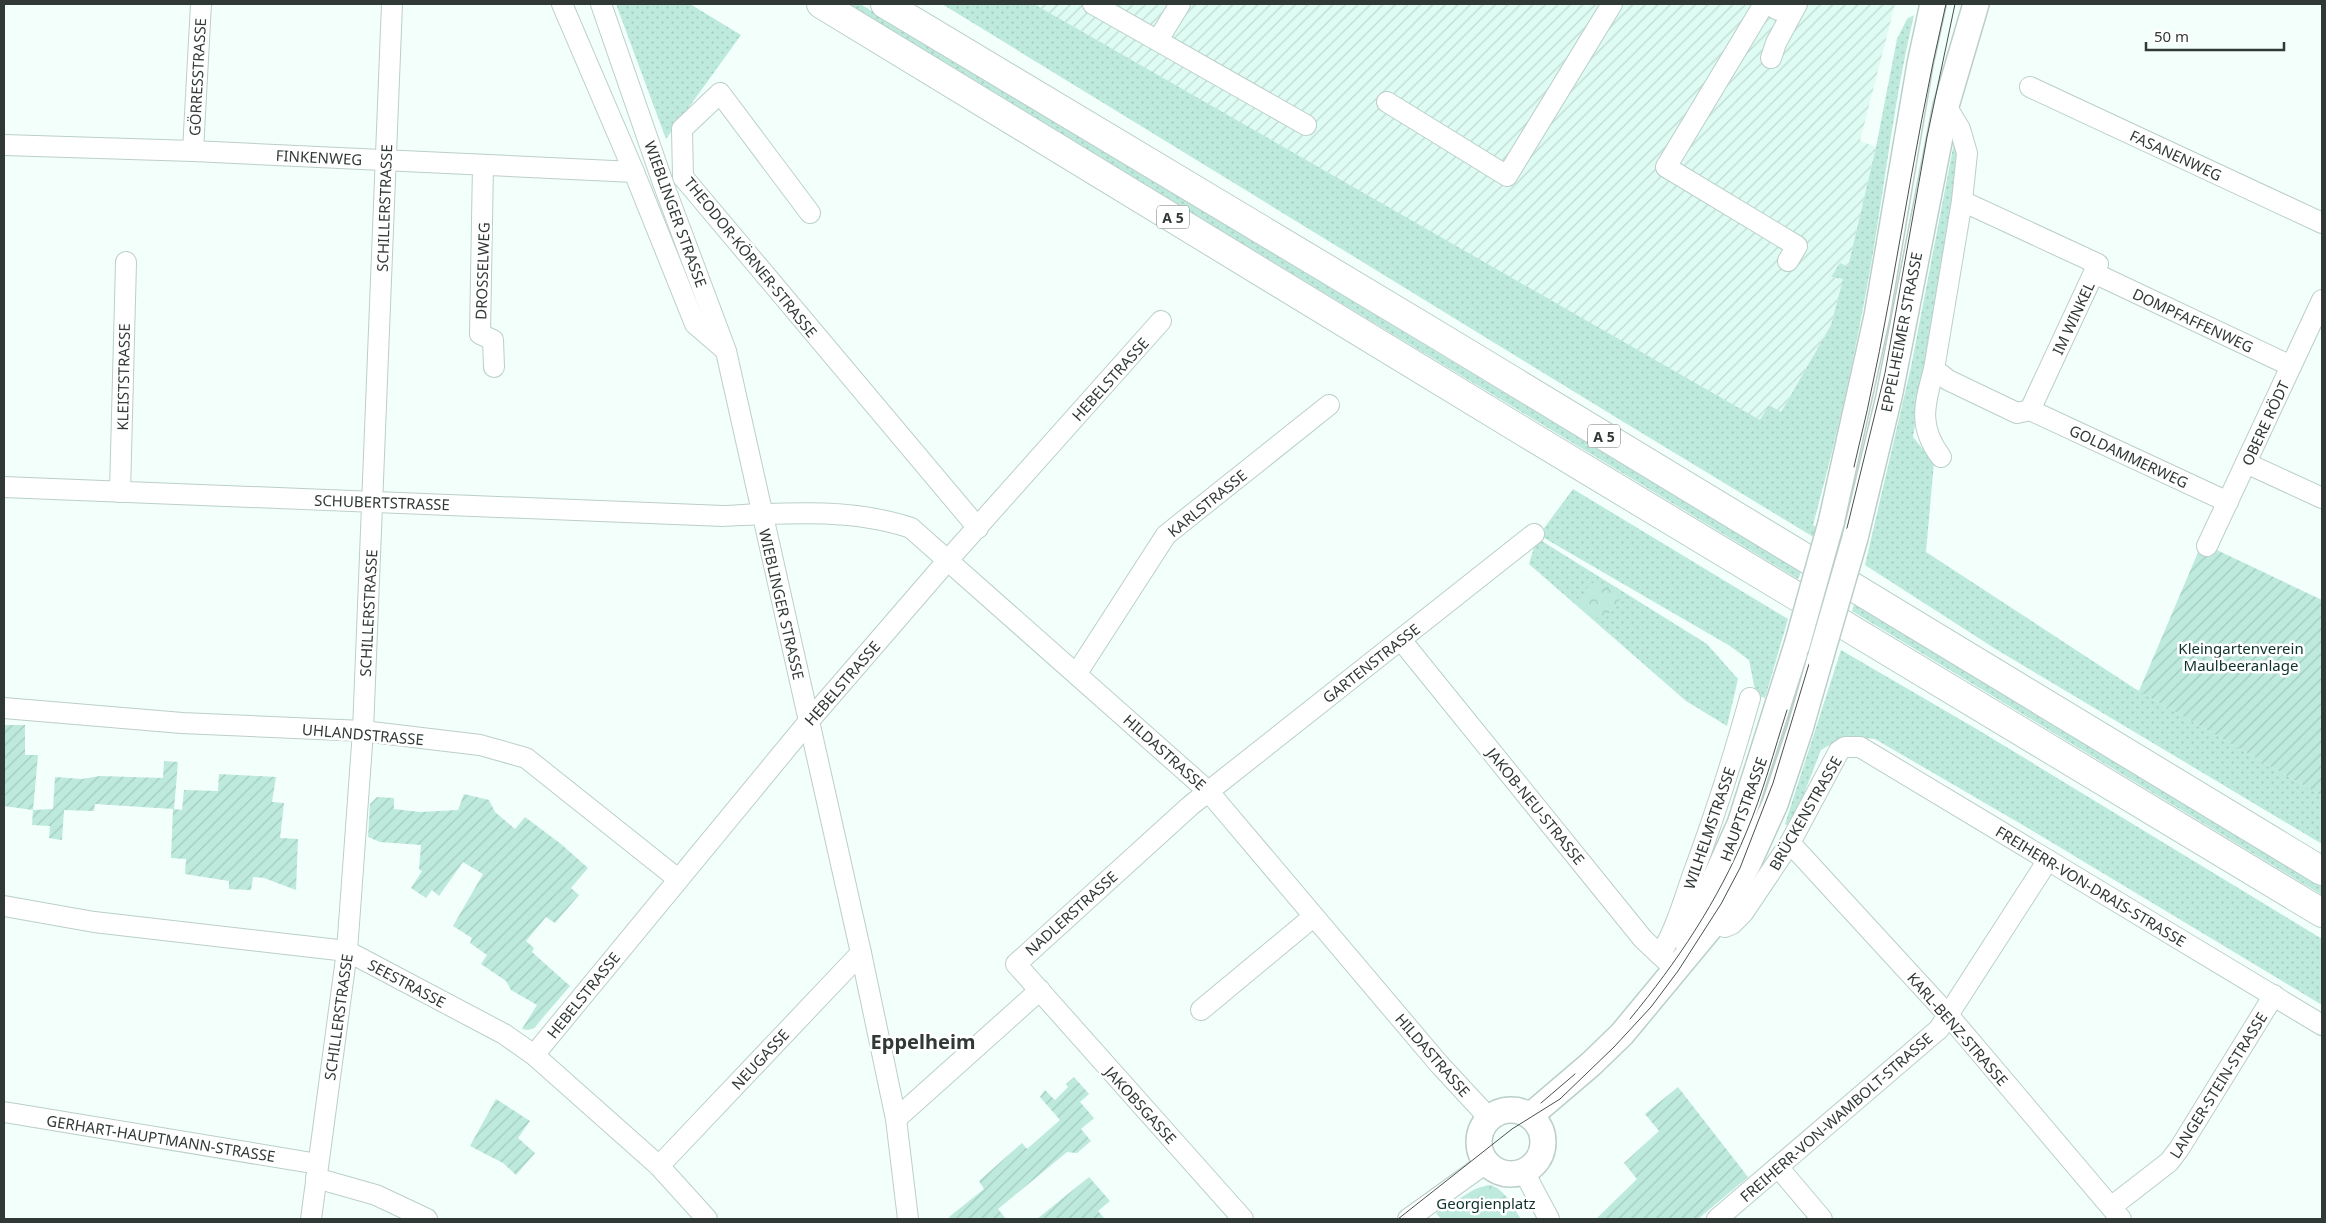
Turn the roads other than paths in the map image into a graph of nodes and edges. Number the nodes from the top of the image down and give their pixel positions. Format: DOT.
graph roads {
  1 [pos="201,4"];
  2 [pos="392,4"];
  3 [pos="562,4"];
  4 [pos="600,4"];
  5 [pos="821,4"];
  6 [pos="885,4"];
  7 [pos="1093,4"];
  8 [pos="1180,4"];
  9 [pos="1612,4"];
  10 [pos="1764,4"];
  11 [pos="1768,4"];
  12 [pos="1779,4"];
  13 [pos="1797,4"];
  14 [pos="1933,4"];
  15 [pos="1976,4"];
  16 [pos="1158,40"];
  17 [pos="1771,58"];
  18 [pos="2030,87"];
  19 [pos="1387,102"];
  20 [pos="1946,106"];
  21 [pos="1306,125"];
  22 [pos="4,145"];
  23 [pos="193,151"];
  24 [pos="386,160"];
  25 [pos="483,165"];
  26 [pos="634,172"];
  27 [pos="1962,201"];
  28 [pos="810,213"];
  29 [pos="2322,223"];
  30 [pos="126,262"];
  31 [pos="1788,262"];
  32 [pos="2090,266"];
  33 [pos="2322,300"];
  34 [pos="1161,321"];
  35 [pos="726,352"];
  36 [pos="2292,366"];
  37 [pos="494,368"];
  38 [pos="1940,375"];
  39 [pos="1329,405"];
  40 [pos="2030,410"];
  41 [pos="1941,457"];
  42 [pos="2246,463"];
  43 [pos="4,487"];
  44 [pos="120,492"];
  45 [pos="2322,498"];
  46 [pos="373,502"];
  47 [pos="2228,502"];
  48 [pos="761,514"];
  49 [pos="978,528"];
  50 [pos="1534,534"];
  51 [pos="2207,546"];
  52 [pos="948,560"];
  53 [pos="1401,640"];
  54 [pos="1797,645"];
  55 [pos="1820,659"];
  56 [pos="1077,673"];
  57 [pos="1750,698"];
  58 [pos="4,708"];
  59 [pos="809,721"];
  60 [pos="363,731"];
  61 [pos="1860,747"];
  62 [pos="1208,791"];
  63 [pos="1790,843"];
  64 [pos="2048,860"];
  65 [pos="2322,871"];
  66 [pos="678,879"];
  67 [pos="4,906"];
  68 [pos="2322,913"];
  69 [pos="1313,917"];
  70 [pos="1714,923"];
  71 [pos="347,952"];
  72 [pos="861,953"];
  73 [pos="1668,962"];
  74 [pos="1040,990"];
  75 [pos="2274,996"];
  76 [pos="1201,1010"];
  77 [pos="1949,1016"];
  78 [pos="2322,1024"];
  79 [pos="534,1055"];
  80 [pos="4,1112"];
  81 [pos="1530,1116"];
  82 [pos="896,1119"];
  83 [pos="1490,1119"];
  84 [pos="1486,1163"];
  85 [pos="659,1166"];
  86 [pos="1778,1167"];
  87 [pos="317,1171"];
  88 [pos="1524,1172"];
  89 [pos="2116,1213"];
  90 [pos="311,1219"];
  91 [pos="427,1219"];
  92 [pos="707,1219"];
  93 [pos="908,1219"];
  94 [pos="1243,1219"];
  95 [pos="1408,1219"];
  96 [pos="1549,1219"];
  97 [pos="1717,1219"];
  98 [pos="1822,1219"];
  1 -- 23 [label="street, GÖRRESSTRASSE"];
  2 -- 24 [label="street, SCHILLERSTRASSE"];
  3 -- 26 [label="street"];
  4 -- 35 [label="street, WIEBLINGER STRASSE"];
  5 -- 68 [label="highway, A 5"];
  6 -- 65 [label="highway, A 5"];
  7 -- 16 [label="street"];
  8 -- 16 [label="street"];
  9 -- 19 [label="street"];
  10 -- 31 [label="street"];
  11 -- 12 [label="street"];
  13 -- 17 [label="street"];
  14 -- 54 [label="main road, EPPELHEIMER STRASSE, bridge"];
  15 -- 20 [label="main road, EPPELHEIMER STRASSE"];
  16 -- 21 [label="street"];
  18 -- 29 [label="street, FASANENWEG"];
  20 -- 27 [label="street"];
  20 -- 55 [label="main road, EPPELHEIMER STRASSE, bridge"];
  22 -- 23 [label="street, FINKENWEG"];
  23 -- 24 [label="street, FINKENWEG"];
  24 -- 25 [label="street, FINKENWEG"];
  24 -- 46 [label="street, SCHILLERSTRASSE"];
  25 -- 26 [label="street, FINKENWEG"];
  25 -- 37 [label="street, DROSSELWEG"];
  26 -- 35 [label="street"];
  27 -- 32 [label="street, IM WINKEL"];
  27 -- 38 [label="street"];
  28 -- 49 [label="street, THEODOR-KÖRNER-STRASSE"];
  30 -- 44 [label="street, KLEISTSTRASSE"];
  32 -- 36 [label="street, DOMPFAFFENWEG"];
  32 -- 40 [label="street, IM WINKEL"];
  33 -- 36 [label="street, OBERE RÖDT"];
  34 -- 49 [label="street, HEBELSTRASSE"];
  35 -- 48 [label="street, WIEBLINGER STRASSE"];
  36 -- 42 [label="street, OBERE RÖDT"];
  38 -- 40 [label="street"];
  38 -- 41 [label="street"];
  39 -- 56 [label="street, KARLSTRASSE"];
  40 -- 47 [label="street, GOLDAMMERWEG"];
  42 -- 45 [label="street"];
  42 -- 47 [label="street, OBERE RÖDT"];
  43 -- 44 [label="street, SCHUBERTSTRASSE"];
  44 -- 46 [label="street, SCHUBERTSTRASSE"];
  46 -- 48 [label="street, SCHUBERTSTRASSE"];
  46 -- 60 [label="street, SCHILLERSTRASSE"];
  47 -- 51 [label="street, OBERE RÖDT"];
  48 -- 52 [label="street, HILDASTRASSE"];
  48 -- 59 [label="street, WIEBLINGER STRASSE"];
  49 -- 52 [label="street, HEBELSTRASSE"];
  50 -- 53 [label="street, GARTENSTRASSE"];
  52 -- 56 [label="street, HILDASTRASSE"];
  52 -- 59 [label="street, HEBELSTRASSE"];
  53 -- 62 [label="street, GARTENSTRASSE"];
  53 -- 73 [label="street, JAKOB-NEU-STRASSE"];
  54 -- 73 [label="main road, HAUPTSTRASSE"];
  55 -- 70 [label="main road, HAUPTSTRASSE"];
  56 -- 62 [label="street, HILDASTRASSE"];
  57 -- 73 [label="street, WILHELMSTRASSE"];
  58 -- 60 [label="street, UHLANDSTRASSE"];
  59 -- 66 [label="street, HEBELSTRASSE"];
  59 -- 72 [label="street, WIEBLINGER STRASSE"];
  60 -- 66 [label="street, UHLANDSTRASSE"];
  60 -- 71 [label="street, SCHILLERSTRASSE"];
  61 -- 63 [label="street, BRÜCKENSTRASSE"];
  61 -- 64 [label="street, FREIHERR-VON-DRAIS-STRASSE"];
  62 -- 69 [label="street, HILDASTRASSE"];
  62 -- 74 [label="street, NADLERSTRASSE"];
  63 -- 70 [label="street, BRÜCKENSTRASSE"];
  63 -- 77 [label="street, KARL-BENZ-STRASSE"];
  64 -- 75 [label="street, FREIHERR-VON-DRAIS-STRASSE"];
  64 -- 77 [label="street, FREIHERR-VON-WAMBOLT-STRASSE"];
  66 -- 79 [label="street, HEBELSTRASSE"];
  67 -- 71 [label="street, SEESTRASSE"];
  69 -- 76 [label="street"];
  69 -- 83 [label="street, HILDASTRASSE"];
  70 -- 73 [label="main road, HAUPTSTRASSE"];
  71 -- 79 [label="street, SEESTRASSE"];
  71 -- 87 [label="street, SCHILLERSTRASSE"];
  72 -- 82 [label="street, WIEBLINGER STRASSE"];
  72 -- 85 [label="street, NEUGASSE"];
  73 -- 81 [label="main road, HAUPTSTRASSE"];
  74 -- 82 [label="street"];
  74 -- 94 [label="street, JAKOBSGASSE"];
  75 -- 78 [label="street, FREIHERR-VON-DRAIS-STRASSE"];
  75 -- 89 [label="street, LANGER-STEIN-STRASSE"];
  77 -- 86 [label="street, FREIHERR-VON-WAMBOLT-STRASSE"];
  77 -- 89 [label="street, KARL-BENZ-STRASSE"];
  79 -- 85 [label="street, SEESTRASSE"];
  80 -- 87 [label="street, GERHART-HAUPTMANN-STRASSE"];
  81 -- 83 [label="main road"];
  81 -- 88 [label="main road"];
  82 -- 93 [label="street, WIEBLINGER STRASSE"];
  83 -- 84 [label="main road"];
  84 -- 88 [label="main road"];
  84 -- 95 [label="street"];
  85 -- 92 [label="street, SEESTRASSE"];
  86 -- 97 [label="street, FREIHERR-VON-WAMBOLT-STRASSE"];
  86 -- 98 [label="street"];
  87 -- 90 [label="street, SCHILLERSTRASSE"];
  87 -- 91 [label="street, GERHART-HAUPTMANN-STRASSE"];
  88 -- 96 [label="street"];
}
